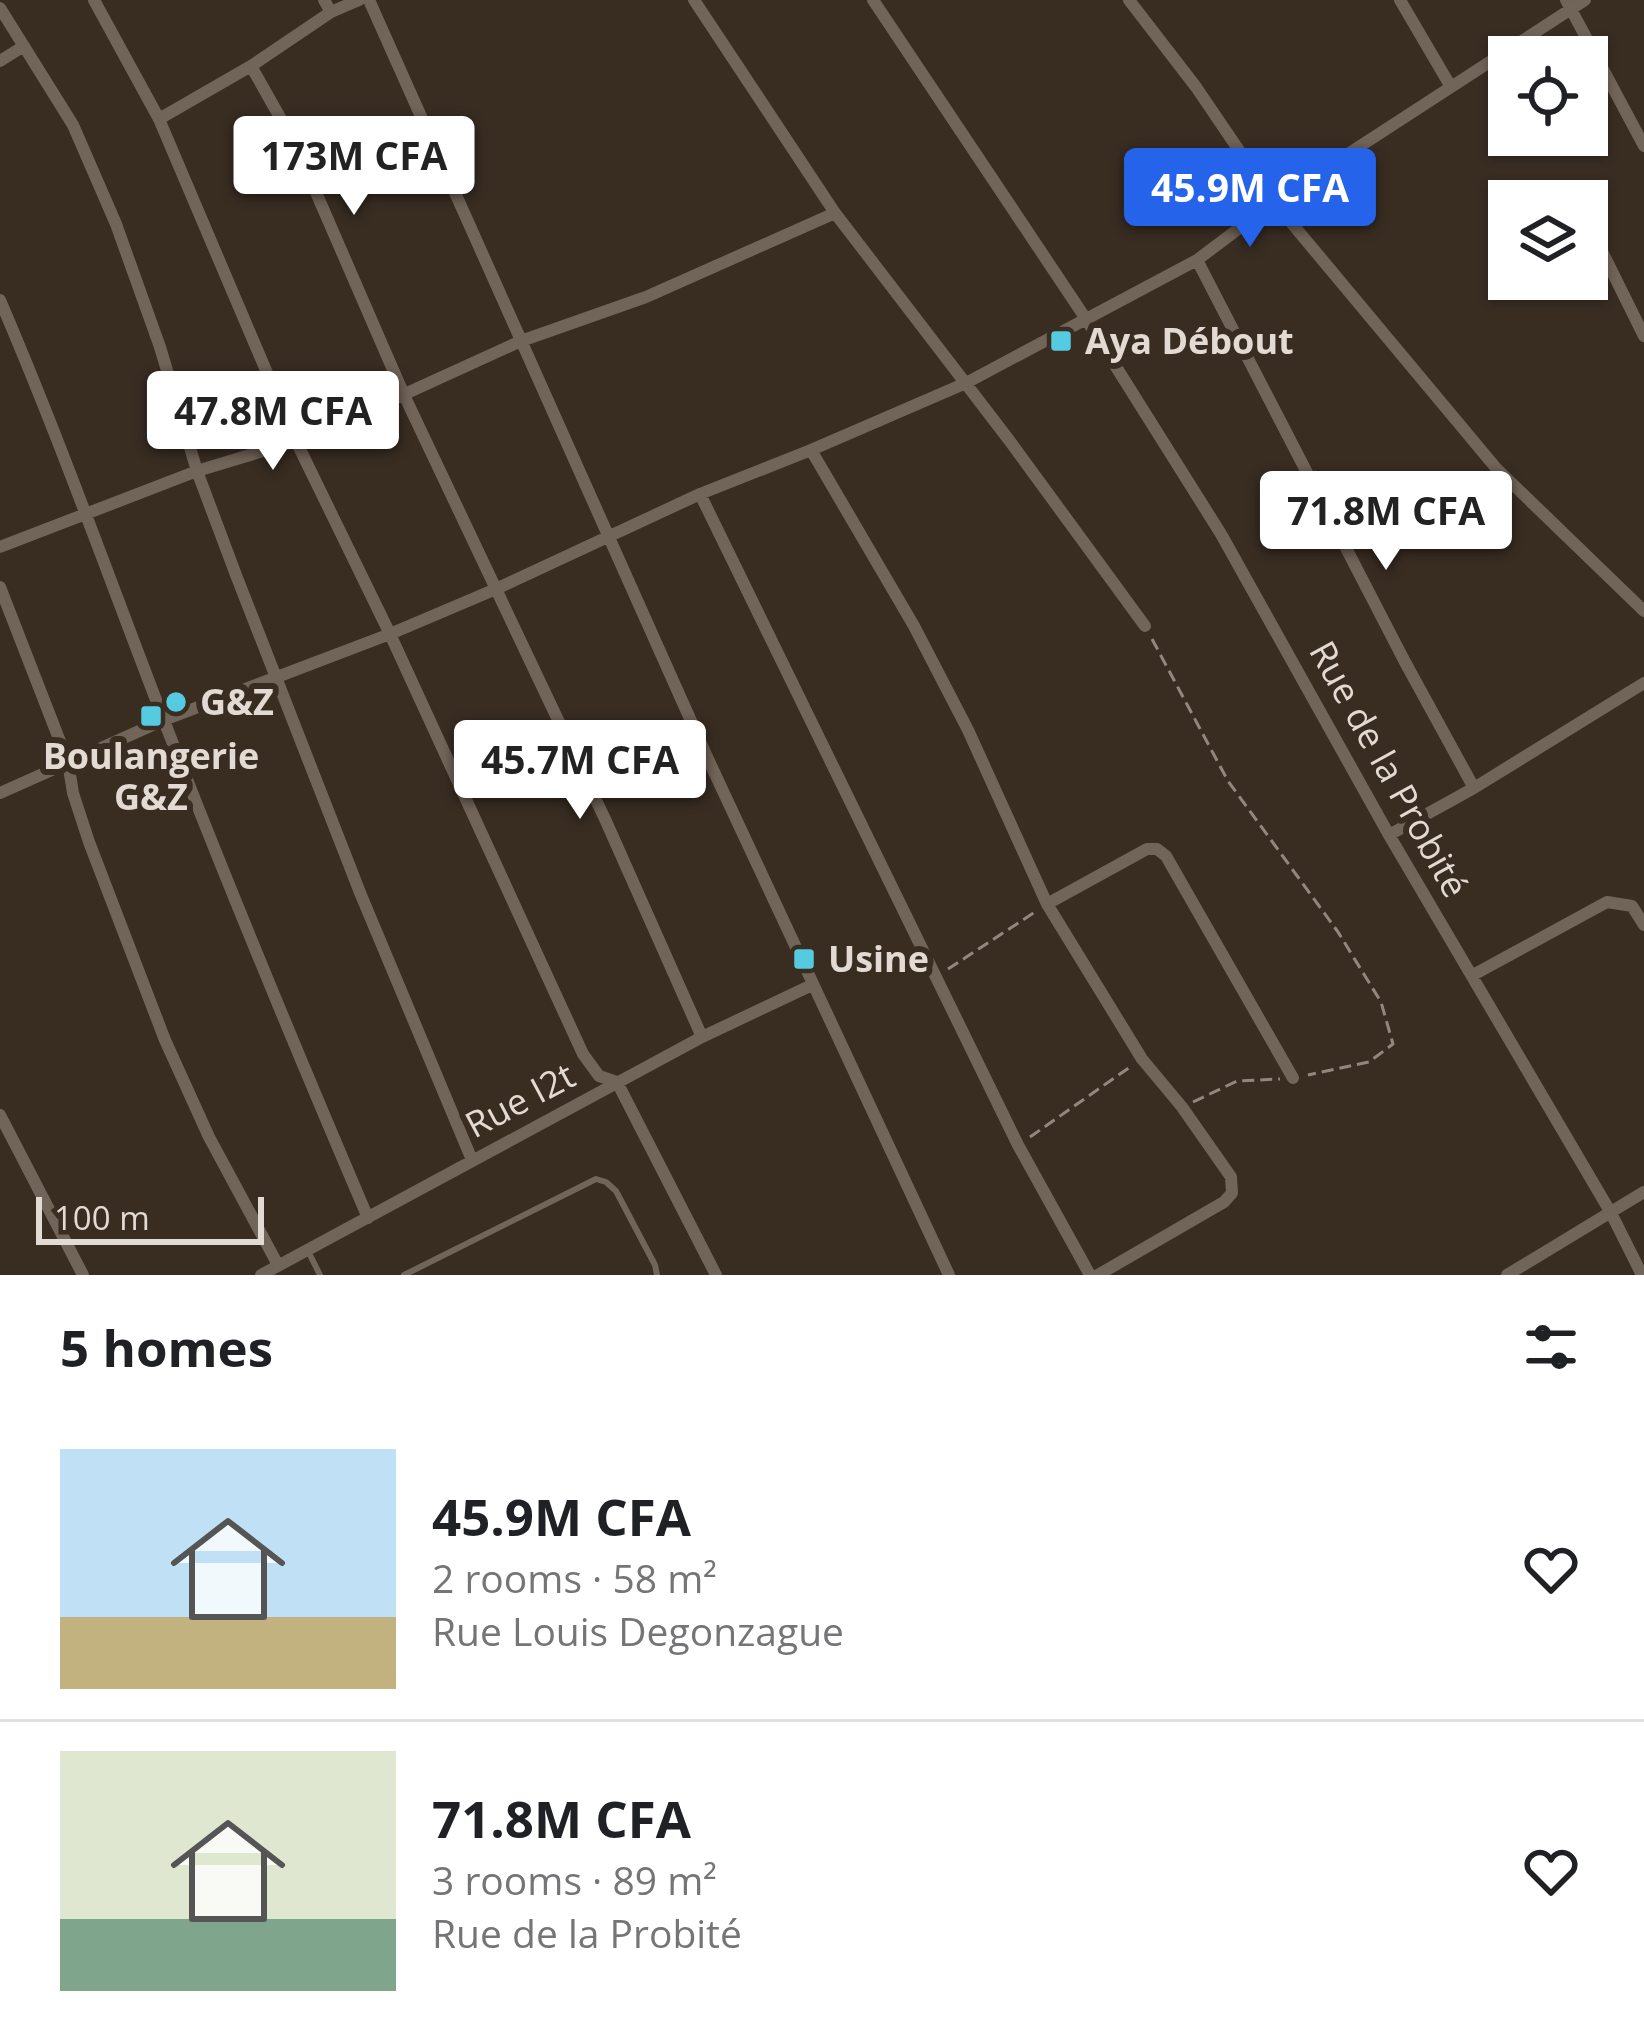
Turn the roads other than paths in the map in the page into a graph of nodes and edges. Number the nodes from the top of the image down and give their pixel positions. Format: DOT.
graph roads {
  1 [pos="94,0"];
  2 [pos="359,0"];
  3 [pos="369,0"];
  4 [pos="694,0"];
  5 [pos="873,0"];
  6 [pos="1129,0"];
  7 [pos="1400,0"];
  8 [pos="1586,0"];
  9 [pos="1568,5"];
  10 [pos="328,6"];
  11 [pos="0,8"];
  12 [pos="24,46"];
  13 [pos="0,61"];
  14 [pos="251,67"];
  15 [pos="1451,87"];
  16 [pos="159,118"];
  17 [pos="1644,146"];
  18 [pos="1274,202"];
  19 [pos="836,214"];
  20 [pos="1197,260"];
  21 [pos="1608,263"];
  22 [pos="0,299"];
  23 [pos="1086,319"];
  24 [pos="1644,335"];
  25 [pos="520,341"];
  26 [pos="966,383"];
  27 [pos="404,395"];
  28 [pos="296,441"];
  29 [pos="812,450"];
  30 [pos="197,471"];
  31 [pos="700,494"];
  32 [pos="84,512"];
  33 [pos="607,536"];
  34 [pos="0,547"];
  35 [pos="0,587"];
  36 [pos="496,589"];
  37 [pos="1644,611"];
  38 [pos="1145,626"];
  39 [pos="390,634"];
  40 [pos="275,676"];
  41 [pos="1644,683"];
  42 [pos="164,720"];
  43 [pos="68,762"];
  44 [pos="1474,788"];
  45 [pos="0,793"];
  46 [pos="1389,835"];
  47 [pos="1047,904"];
  48 [pos="1644,925"];
  49 [pos="1473,975"];
  50 [pos="812,985"];
  51 [pos="703,1037"];
  52 [pos="1293,1078"];
  53 [pos="617,1082"];
  54 [pos="0,1114"];
  55 [pos="472,1160"];
  56 [pos="1644,1192"];
  57 [pos="1611,1213"];
  58 [pos="368,1218"];
  59 [pos="308,1250"];
  60 [pos="278,1265"];
  61 [pos="83,1275"];
  62 [pos="261,1275"];
  63 [pos="320,1275"];
  64 [pos="404,1275"];
  65 [pos="657,1275"];
  66 [pos="716,1275"];
  67 [pos="949,1275"];
  68 [pos="1094,1275"];
  69 [pos="1507,1275"];
  70 [pos="1642,1275"];
  1 -- 16 [label="street"];
  2 -- 10 [label="street"];
  3 -- 25 [label="street"];
  4 -- 19 [label="street"];
  5 -- 23 [label="street, Rue de la Probité"];
  6 -- 18 [label="street"];
  7 -- 15 [label="street"];
  8 -- 9 [label="street"];
  9 -- 15 [label="street"];
  9 -- 17 [label="street"];
  10 -- 14 [label="street"];
  11 -- 12 [label="street"];
  12 -- 13 [label="street"];
  12 -- 30 [label="street"];
  14 -- 16 [label="street"];
  14 -- 27 [label="street"];
  15 -- 18 [label="street"];
  16 -- 28 [label="street"];
  18 -- 20 [label="street"];
  18 -- 37 [label="street"];
  19 -- 25 [label="street"];
  19 -- 26 [label="street"];
  20 -- 23 [label="street"];
  20 -- 44 [label="street"];
  21 -- 24 [label="street"];
  22 -- 32 [label="street"];
  23 -- 26 [label="street"];
  23 -- 46 [label="street, Rue de la Probité"];
  25 -- 27 [label="street"];
  25 -- 33 [label="street"];
  26 -- 29 [label="street"];
  26 -- 38 [label="street"];
  27 -- 28 [label="street"];
  27 -- 36 [label="street"];
  28 -- 30 [label="street"];
  28 -- 39 [label="street"];
  29 -- 31 [label="street"];
  29 -- 47 [label="street"];
  30 -- 32 [label="street"];
  30 -- 40 [label="street"];
  31 -- 33 [label="street"];
  31 -- 68 [label="street"];
  32 -- 34 [label="street"];
  32 -- 42 [label="street"];
  33 -- 36 [label="street"];
  33 -- 50 [label="street"];
  35 -- 43 [label="street"];
  36 -- 39 [label="street"];
  36 -- 51 [label="street"];
  39 -- 40 [label="street"];
  39 -- 53 [label="street"];
  40 -- 42 [label="street"];
  40 -- 55 [label="street"];
  41 -- 44 [label="street"];
  42 -- 43 [label="street"];
  42 -- 58 [label="street"];
  43 -- 45 [label="street"];
  43 -- 60 [label="street"];
  44 -- 46 [label="street"];
  46 -- 49 [label="street, Rue de la Probité"];
  47 -- 52 [label="street"];
  47 -- 68 [label="street"];
  48 -- 49 [label="street"];
  49 -- 57 [label="street, Rue de la Probité"];
  50 -- 51 [label="street, Rue I2t"];
  50 -- 67 [label="street"];
  51 -- 53 [label="street, Rue I2t"];
  53 -- 55 [label="street, Rue I2t"];
  53 -- 66 [label="street"];
  54 -- 61 [label="street"];
  55 -- 58 [label="street, Rue I2t"];
  56 -- 57 [label="street"];
  57 -- 69 [label="street"];
  57 -- 70 [label="street, Rue de la Probité"];
  58 -- 59 [label="street, Rue I2t"];
  59 -- 60 [label="street, Rue I2t"];
  59 -- 63 [label="lane"];
  60 -- 62 [label="street, Rue I2t"];
  64 -- 65 [label="lane"];
}
